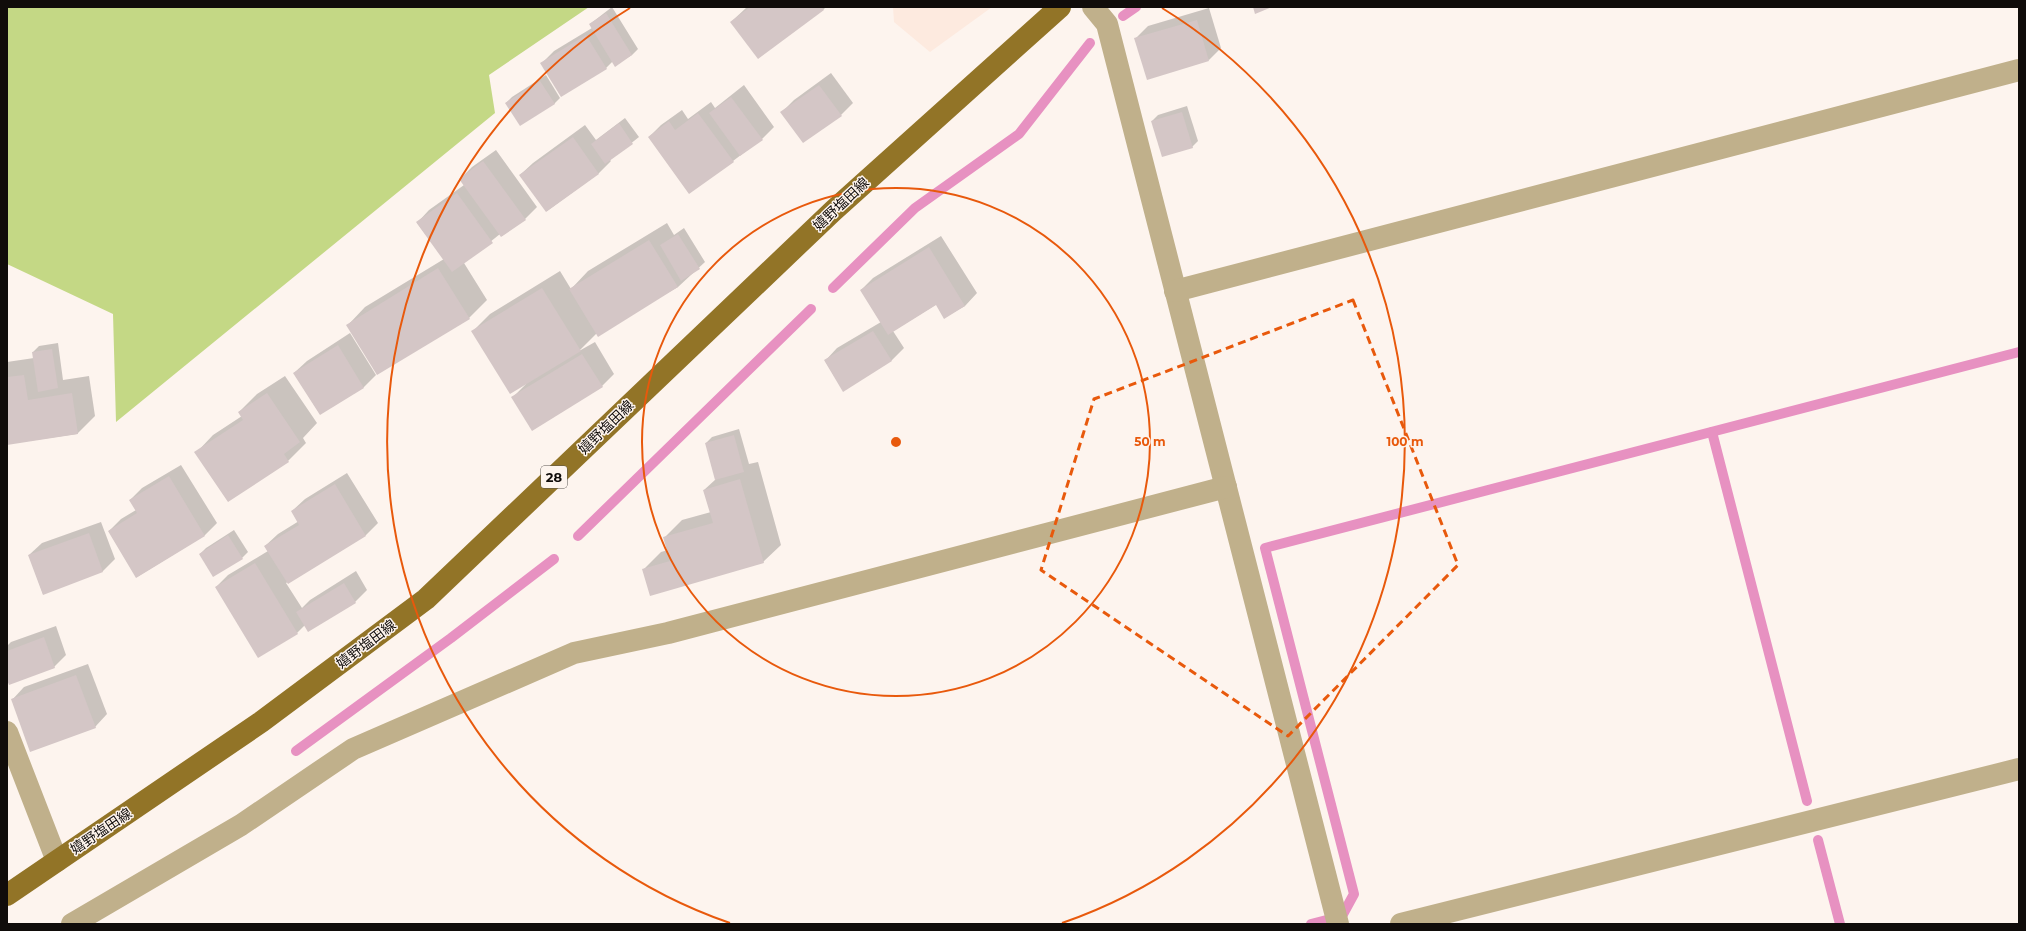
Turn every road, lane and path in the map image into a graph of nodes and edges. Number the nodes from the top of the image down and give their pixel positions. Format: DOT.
graph roads {
  1 [pos="1060,7"];
  2 [pos="1093,7"];
  3 [pos="2019,70"];
  4 [pos="1175,291"];
  5 [pos="1226,486"];
  6 [pos="7,732"];
  7 [pos="2019,769"];
  8 [pos="58,861"];
  9 [pos="7,895"];
  10 [pos="72,924"];
  11 [pos="1338,924"];
  12 [pos="1402,924"];
  1 -- 8 [label="main road, 嬉野塩田線 / 28"];
  2 -- 4 [label="street"];
  3 -- 4 [label="street"];
  4 -- 5 [label="street"];
  5 -- 10 [label="street"];
  5 -- 11 [label="street"];
  6 -- 8 [label="street"];
  7 -- 12 [label="street"];
  8 -- 9 [label="main road, 嬉野塩田線 / 28"];
}
